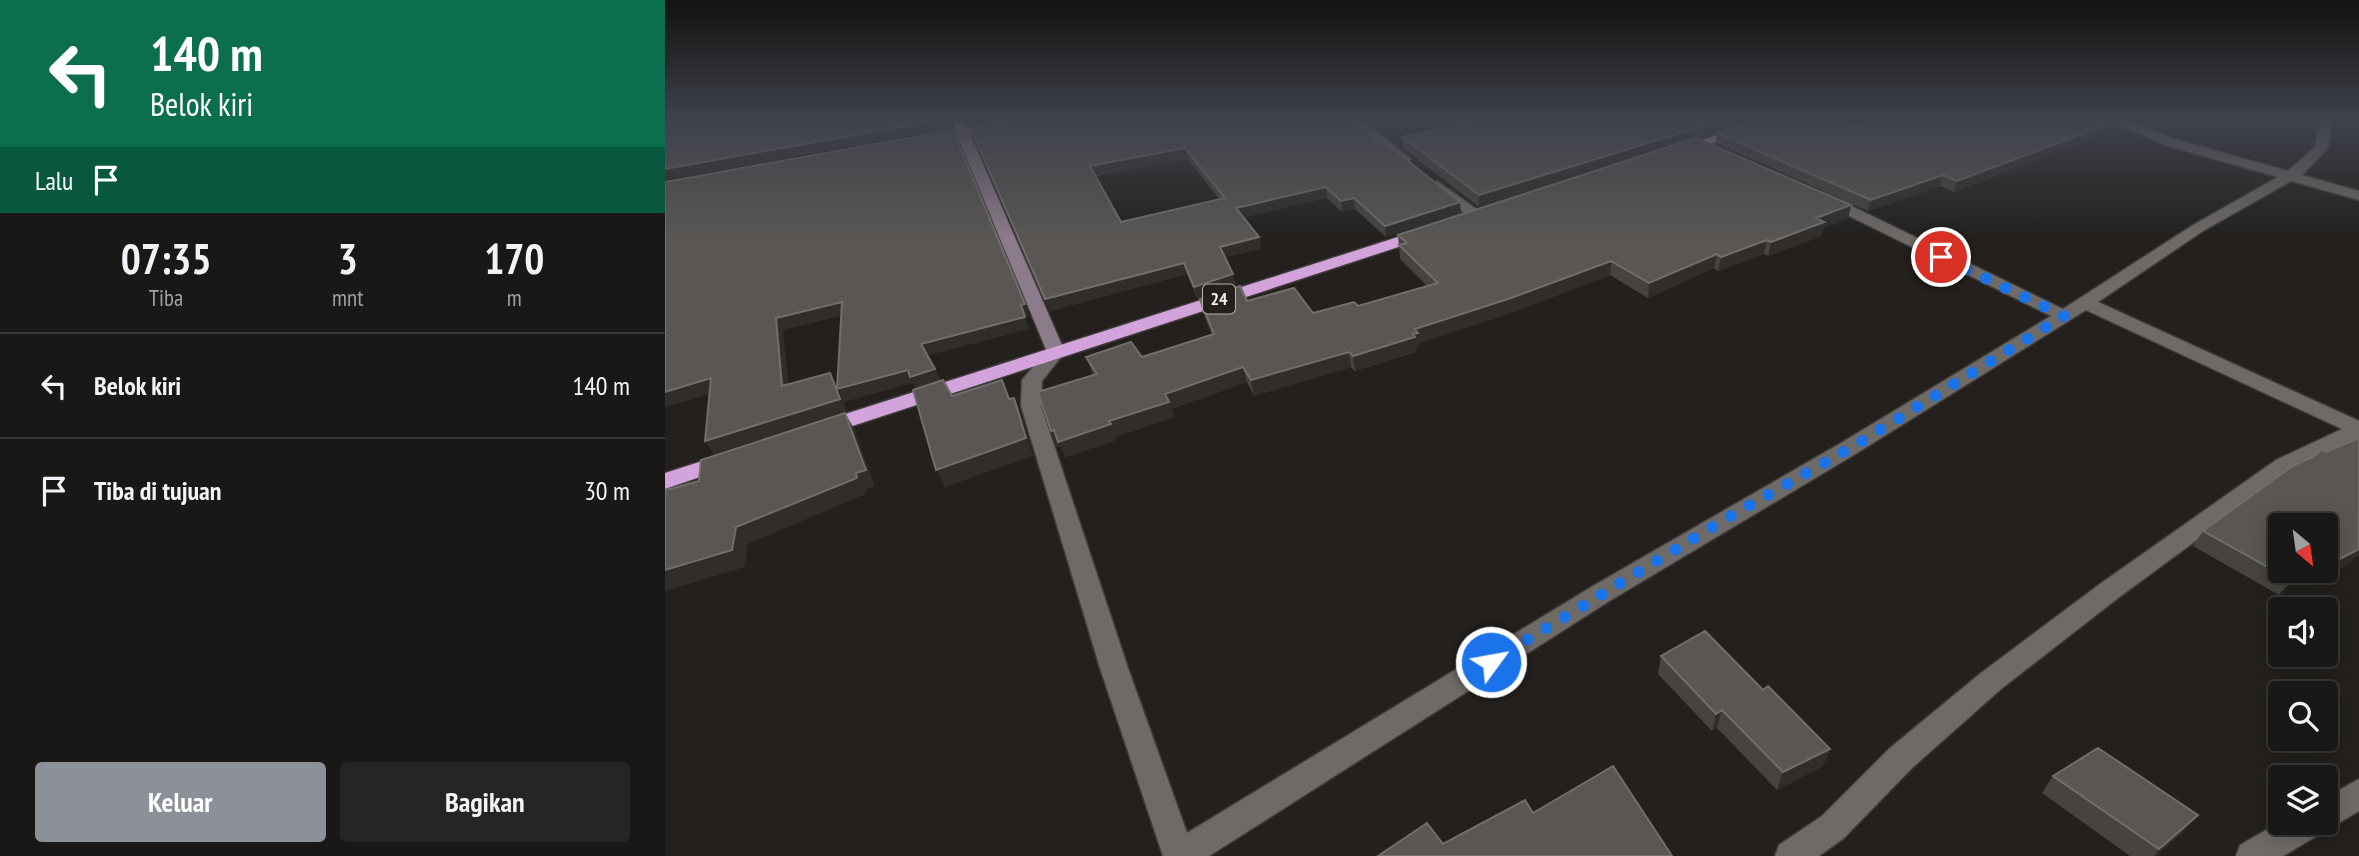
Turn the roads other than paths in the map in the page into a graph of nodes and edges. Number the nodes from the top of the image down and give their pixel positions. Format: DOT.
graph roads {
  1 [pos="975,159"];
  2 [pos="1403,159"];
  3 [pos="2230,159"];
  4 [pos="2309,159"];
  5 [pos="2290,176"];
  6 [pos="1805,190"];
  7 [pos="2359,196"];
  8 [pos="1483,214"];
  9 [pos="2085,303"];
  10 [pos="2064,316"];
  11 [pos="1056,352"];
  12 [pos="2359,429"];
  13 [pos="808,434"];
  14 [pos="743,455"];
  15 [pos="665,481"];
  16 [pos="2359,793"];
  17 [pos="2338,807"];
  18 [pos="2289,835"];
  19 [pos="1179,856"];
  20 [pos="1791,856"];
  21 [pos="2252,856"];
  1 -- 11 [label="street"];
  2 -- 8 [label="street"];
  3 -- 5 [label="street"];
  4 -- 5 [label="street"];
  5 -- 7 [label="street"];
  5 -- 9 [label="street"];
  6 -- 10 [label="street"];
  8 -- 11 [label="highway, 24"];
  9 -- 10 [label="street"];
  9 -- 12 [label="street"];
  10 -- 19 [label="street"];
  11 -- 13 [label="highway, 24"];
  11 -- 19 [label="street"];
  12 -- 20 [label="street"];
  14 -- 15 [label="highway"];
  16 -- 17 [label="street"];
  18 -- 21 [label="street"];
}
